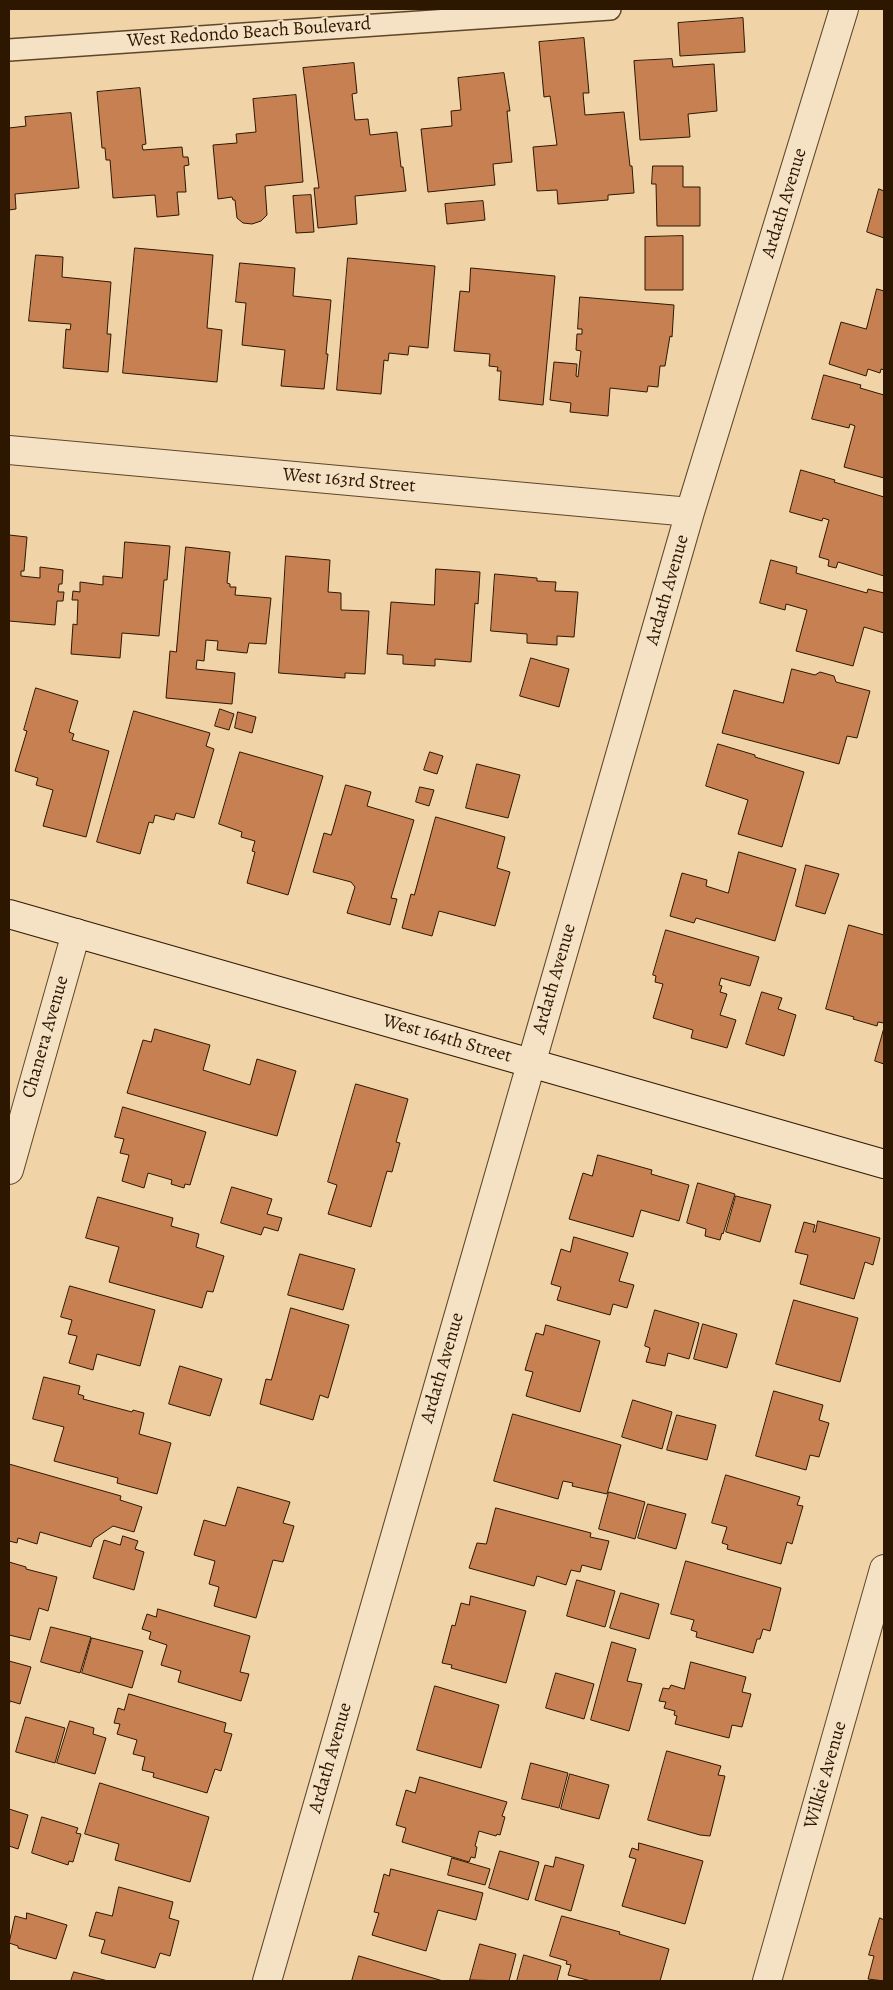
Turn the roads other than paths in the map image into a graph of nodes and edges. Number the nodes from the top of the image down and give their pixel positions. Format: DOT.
graph roads {
  1 [pos="610,9"];
  2 [pos="844,9"];
  3 [pos="9,50"];
  4 [pos="9,450"];
  5 [pos="690,512"];
  6 [pos="9,914"];
  7 [pos="76,933"];
  8 [pos="531,1063"];
  9 [pos="884,1164"];
  10 [pos="9,1170"];
  11 [pos="884,1569"];
  12 [pos="267,1981"];
  13 [pos="767,1981"];
  1 -- 3 [label="lane, West Redondo Beach Boulevard"];
  2 -- 5 [label="street, Ardath Avenue"];
  4 -- 5 [label="street, West 163rd Street"];
  5 -- 8 [label="street, Ardath Avenue"];
  6 -- 7 [label="street, West 164th Street"];
  7 -- 8 [label="street, West 164th Street"];
  7 -- 10 [label="street, Chanera Avenue"];
  8 -- 9 [label="street, West 164th Street"];
  8 -- 12 [label="street, Ardath Avenue"];
  11 -- 13 [label="street, Wilkie Avenue"];
}
